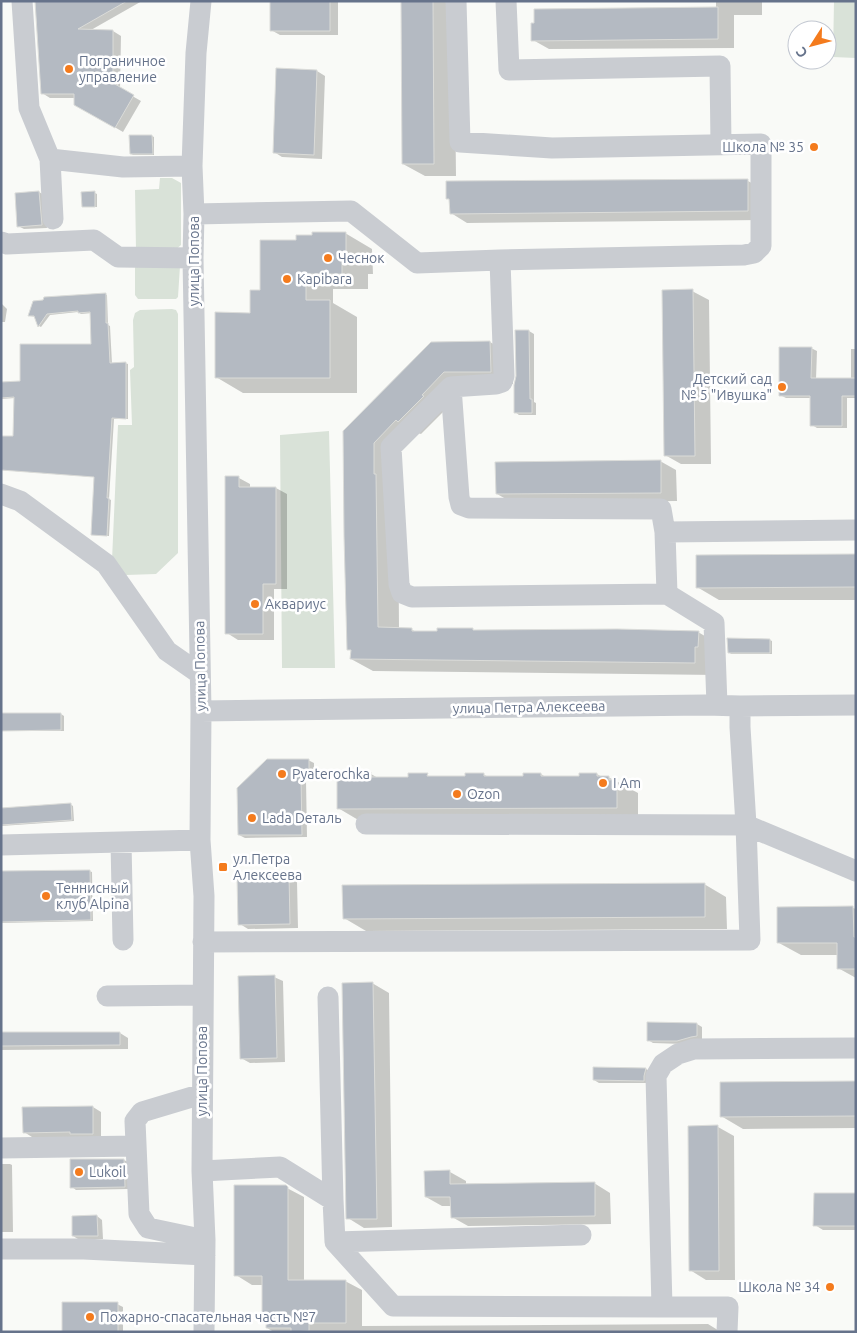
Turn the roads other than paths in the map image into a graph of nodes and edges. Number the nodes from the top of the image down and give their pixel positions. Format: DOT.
graph roads {
  1 [pos="22,1"];
  2 [pos="201,1"];
  3 [pos="456,1"];
  4 [pos="506,1"];
  5 [pos="721,146"];
  6 [pos="50,159"];
  7 [pos="192,166"];
  8 [pos="194,214"];
  9 [pos="53,219"];
  10 [pos="1,242"];
  11 [pos="193,258"];
  12 [pos="500,260"];
  13 [pos="451,386"];
  14 [pos="1,494"];
  15 [pos="856,530"];
  16 [pos="665,532"];
  17 [pos="667,594"];
  18 [pos="200,674"];
  19 [pos="717,705"];
  20 [pos="856,705"];
  21 [pos="740,706"];
  22 [pos="201,711"];
  23 [pos="366,824"];
  24 [pos="746,825"];
  25 [pos="200,840"];
  26 [pos="121,842"];
  27 [pos="1,845"];
  28 [pos="856,871"];
  29 [pos="123,940"];
  30 [pos="204,942"];
  31 [pos="203,995"];
  32 [pos="107,996"];
  33 [pos="328,996"];
  34 [pos="856,1048"];
  35 [pos="202,1094"];
  36 [pos="136,1146"];
  37 [pos="1,1148"];
  38 [pos="202,1171"];
  39 [pos="332,1200"];
  40 [pos="581,1235"];
  41 [pos="335,1242"];
  42 [pos="205,1247"];
  43 [pos="1,1249"];
  44 [pos="662,1307"];
  45 [pos="204,1332"];
  46 [pos="727,1332"];
  1 -- 6 [label="street"];
  2 -- 7 [label="street, улица Попова"];
  3 -- 5 [label="street"];
  4 -- 5 [label="street"];
  5 -- 12 [label="street"];
  6 -- 7 [label="street"];
  6 -- 9 [label="street"];
  7 -- 8 [label="street, улица Попова"];
  8 -- 11 [label="street, улица Попова"];
  8 -- 12 [label="street"];
  10 -- 11 [label="street"];
  11 -- 18 [label="street, улица Попова"];
  12 -- 13 [label="street"];
  13 -- 16 [label="street"];
  13 -- 17 [label="street"];
  14 -- 18 [label="street"];
  15 -- 16 [label="street"];
  16 -- 17 [label="street"];
  17 -- 19 [label="street"];
  18 -- 22 [label="street, улица Попова"];
  19 -- 21 [label="street, улица Петра Алексеева"];
  19 -- 22 [label="street, улица Петра Алексеева"];
  20 -- 21 [label="street, улица Петра Алексеева"];
  21 -- 24 [label="street"];
  22 -- 25 [label="street, улица Попова"];
  23 -- 24 [label="street"];
  24 -- 28 [label="street"];
  24 -- 30 [label="street"];
  25 -- 26 [label="street"];
  25 -- 30 [label="street, улица Попова"];
  26 -- 27 [label="street"];
  26 -- 29 [label="street"];
  30 -- 31 [label="street, улица Попова"];
  31 -- 32 [label="street"];
  31 -- 35 [label="street, улица Попова"];
  33 -- 39 [label="street"];
  34 -- 44 [label="street"];
  35 -- 36 [label="street"];
  35 -- 38 [label="street, улица Попова"];
  36 -- 37 [label="street"];
  36 -- 42 [label="street"];
  38 -- 39 [label="street"];
  38 -- 42 [label="street, улица Попова"];
  39 -- 41 [label="street"];
  40 -- 41 [label="street"];
  41 -- 44 [label="street"];
  42 -- 43 [label="street"];
  42 -- 45 [label="street, улица Попова"];
  44 -- 46 [label="street"];
}
